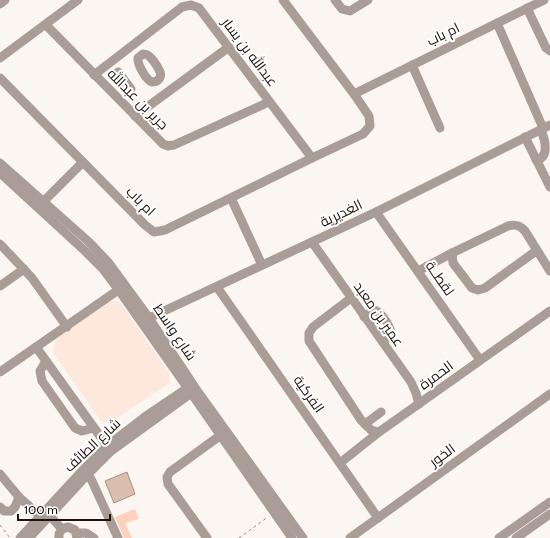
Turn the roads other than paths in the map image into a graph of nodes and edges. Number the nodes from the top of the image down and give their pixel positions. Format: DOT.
graph roads {
  1 [pos="5,0"];
  2 [pos="78,0"];
  3 [pos="282,0"];
  4 [pos="335,0"];
  5 [pos="368,0"];
  6 [pos="544,0"];
  7 [pos="0,4"];
  8 [pos="527,8"];
  9 [pos="497,23"];
  10 [pos="46,25"];
  11 [pos="132,46"];
  12 [pos="229,47"];
  13 [pos="550,51"];
  14 [pos="140,55"];
  15 [pos="0,58"];
  16 [pos="412,65"];
  17 [pos="118,72"];
  18 [pos="94,75"];
  19 [pos="0,78"];
  20 [pos="354,94"];
  21 [pos="116,97"];
  22 [pos="269,102"];
  23 [pos="135,116"];
  24 [pos="440,128"];
  25 [pos="545,128"];
  26 [pos="526,137"];
  27 [pos="312,158"];
  28 [pos="536,160"];
  29 [pos="83,162"];
  30 [pos="0,163"];
  31 [pos="0,173"];
  32 [pos="550,187"];
  33 [pos="231,198"];
  34 [pos="41,205"];
  35 [pos="376,212"];
  36 [pos="312,242"];
  37 [pos="0,244"];
  38 [pos="536,251"];
  39 [pos="452,252"];
  40 [pos="262,265"];
  41 [pos="24,269"];
  42 [pos="418,271"];
  43 [pos="550,271"];
  44 [pos="0,286"];
  45 [pos="122,287"];
  46 [pos="218,287"];
  47 [pos="351,298"];
  48 [pos="550,310"];
  49 [pos="364,317"];
  50 [pos="146,321"];
  51 [pos="67,326"];
  52 [pos="382,341"];
  53 [pos="36,347"];
  54 [pos="480,360"];
  55 [pos="44,365"];
  56 [pos="0,372"];
  57 [pos="192,388"];
  58 [pos="550,394"];
  59 [pos="419,404"];
  60 [pos="381,412"];
  61 [pos="365,424"];
  62 [pos="90,429"];
  63 [pos="379,432"];
  64 [pos="223,434"];
  65 [pos="109,449"];
  66 [pos="340,463"];
  67 [pos="85,473"];
  68 [pos="0,474"];
  69 [pos="19,497"];
  70 [pos="550,502"];
  71 [pos="0,508"];
  72 [pos="550,514"];
  73 [pos="40,516"];
  74 [pos="50,516"];
  75 [pos="378,518"];
  76 [pos="60,534"];
  77 [pos="77,536"];
  78 [pos="20,538"];
  79 [pos="29,538"];
  80 [pos="94,538"];
  81 [pos="118,538"];
  82 [pos="206,538"];
  83 [pos="292,538"];
  84 [pos="303,538"];
  85 [pos="350,538"];
  86 [pos="499,538"];
  87 [pos="516,538"];
  1 -- 7 [label="street"];
  2 -- 10 [label="street"];
  3 -- 20 [label="street, ام باب"];
  4 -- 5 [label="street"];
  6 -- 8 [label="street, ام باب"];
  8 -- 9 [label="street, ام باب"];
  8 -- 13 [label="street"];
  9 -- 16 [label="street, ام باب"];
  9 -- 25 [label="street"];
  10 -- 15 [label="street"];
  10 -- 18 [label="street, جرير بن عبدالله"];
  11 -- 12 [label="street, عبدالله بن يسار"];
  11 -- 14 [label="street"];
  11 -- 18 [label="street, عبدالله بن يسار"];
  12 -- 22 [label="street, عبدالله بن يسار"];
  12 -- 23 [label="street"];
  16 -- 20 [label="street, ام باب"];
  16 -- 24 [label="street"];
  17 -- 21 [label="street"];
  18 -- 21 [label="street, جرير بن عبدالله"];
  19 -- 29 [label="street, ام باب"];
  20 -- 27 [label="street, ام باب"];
  21 -- 23 [label="street, جرير بن عبدالله"];
  22 -- 23 [label="street, جرير بن عبدالله"];
  22 -- 27 [label="street, عبدالله بن يسار"];
  25 -- 26 [label="street, الغديرية"];
  25 -- 28 [label="street"];
  26 -- 28 [label="street"];
  26 -- 35 [label="street, الغديرية"];
  27 -- 33 [label="street, ام باب"];
  28 -- 32 [label="street"];
  29 -- 33 [label="street, ام باب"];
  29 -- 34 [label="street"];
  30 -- 34 [label="street, شارع واسط"];
  31 -- 34 [label="street, شارع واسط"];
  33 -- 40 [label="street"];
  34 -- 45 [label="street, شارع واسط"];
  35 -- 36 [label="street, الغديرية"];
  35 -- 42 [label="street, لقطــة"];
  36 -- 40 [label="street, الغديرية"];
  36 -- 47 [label="street, عمير بن معبد"];
  37 -- 41 [label="street"];
  38 -- 39 [label="street"];
  38 -- 39 [label="street"];
  38 -- 43 [label="street"];
  39 -- 42 [label="street"];
  40 -- 46 [label="street, الغديرية"];
  41 -- 44 [label="street"];
  41 -- 51 [label="street"];
  42 -- 54 [label="street, لقطــة"];
  45 -- 50 [label="street, شارع واسط"];
  45 -- 51 [label="street"];
  46 -- 50 [label="street, الغديرية"];
  46 -- 66 [label="street, الفركية"];
  47 -- 49 [label="street, عمير بن معبد"];
  47 -- 61 [label="street"];
  48 -- 54 [label="street, الحمرة"];
  49 -- 52 [label="street, عمير بن معبد"];
  49 -- 52 [label="street"];
  50 -- 57 [label="street, شارع واسط"];
  51 -- 53 [label="street"];
  52 -- 59 [label="street, عمير بن معبد"];
  53 -- 55 [label="street"];
  53 -- 56 [label="street"];
  54 -- 59 [label="street, الحمرة"];
  55 -- 62 [label="street"];
  55 -- 62 [label="street"];
  57 -- 64 [label="street, شارع واسط"];
  57 -- 65 [label="street, شارع الطائف"];
  58 -- 75 [label="street, الخور"];
  59 -- 63 [label="street, الحمرة"];
  60 -- 61 [label="street"];
  61 -- 63 [label="street"];
  62 -- 65 [label="street"];
  63 -- 66 [label="street, الحمرة"];
  64 -- 82 [label="street"];
  64 -- 83 [label="street, شارع واسط"];
  64 -- 84 [label="street, شارع واسط"];
  65 -- 67 [label="street, شارع الطائف"];
  66 -- 75 [label="street, الفركية"];
  67 -- 73 [label="street, شارع الطائف"];
  67 -- 74 [label="street, شارع الطائف"];
  67 -- 81 [label="street"];
  68 -- 69 [label="street"];
  69 -- 71 [label="street"];
  69 -- 73 [label="street"];
  70 -- 86 [label="street"];
  72 -- 87 [label="street"];
  73 -- 78 [label="street, شارع الطائف"];
  74 -- 76 [label="street"];
  74 -- 79 [label="street, شارع الطائف"];
  75 -- 85 [label="street, الخور"];
  76 -- 77 [label="street"];
  77 -- 80 [label="street"];
}
